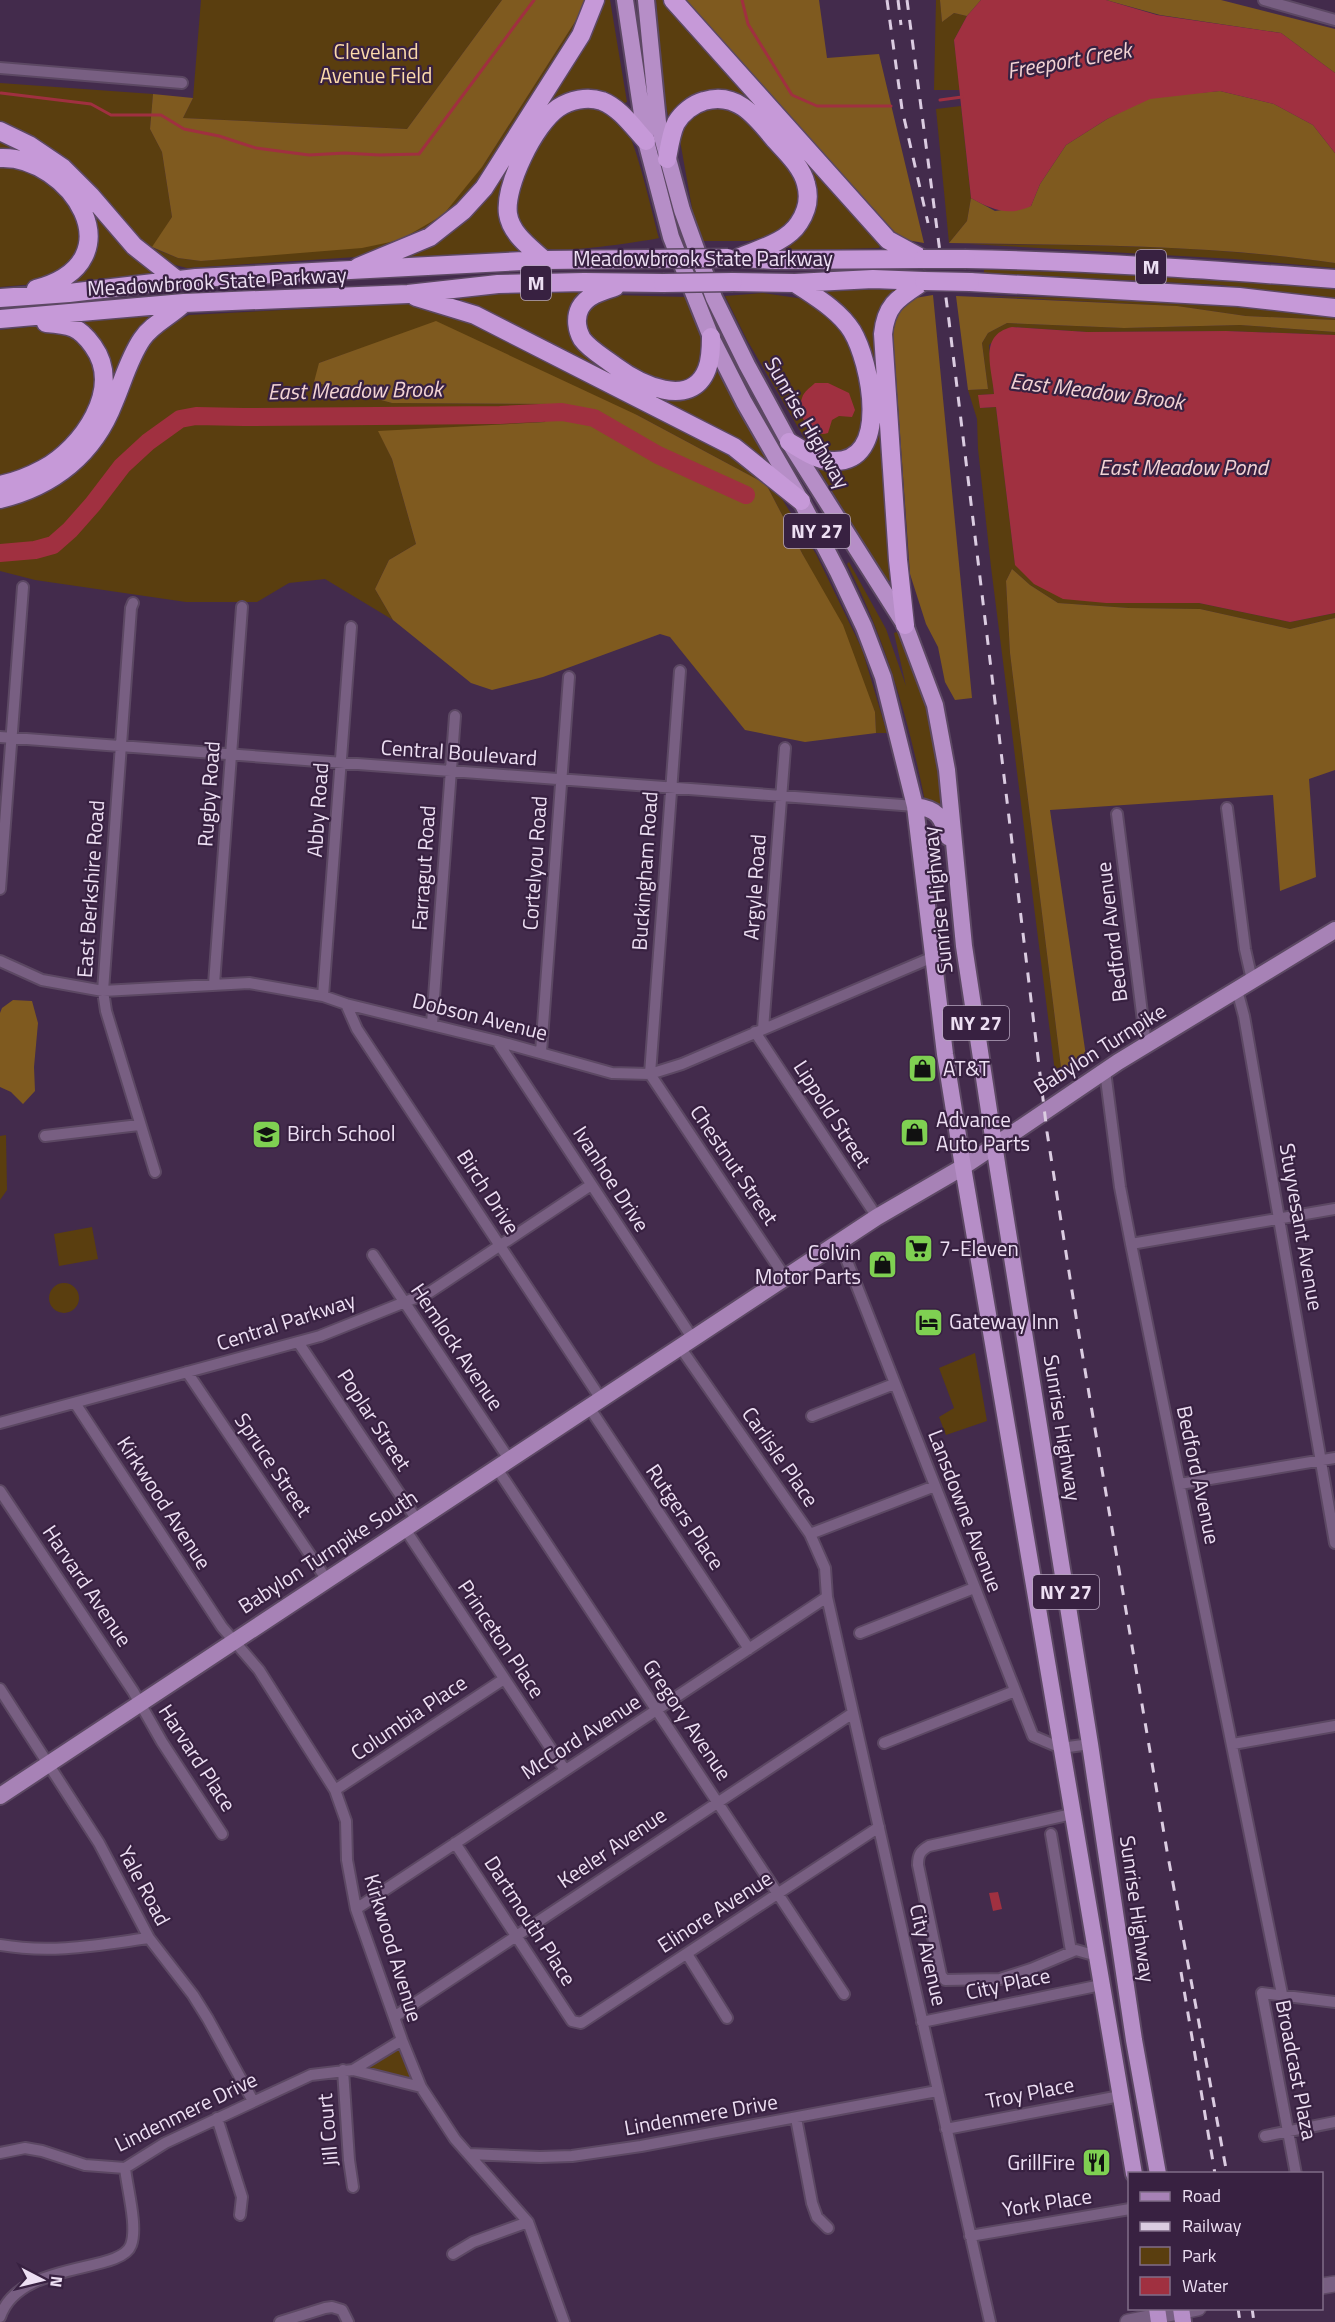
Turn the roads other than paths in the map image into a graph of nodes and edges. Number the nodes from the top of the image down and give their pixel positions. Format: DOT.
graph roads {
  1 [pos="595,0"];
  2 [pos="625,0"];
  3 [pos="646,0"];
  4 [pos="673,0"];
  5 [pos="1264,0"];
  6 [pos="1289,3"];
  7 [pos="1335,20"];
  8 [pos="0,68"];
  9 [pos="182,83"];
  10 [pos="0,131"];
  11 [pos="646,141"];
  12 [pos="0,158"];
  13 [pos="667,159"];
  14 [pos="734,257"];
  15 [pos="923,259"];
  16 [pos="544,260"];
  17 [pos="354,269"];
  18 [pos="1335,279"];
  19 [pos="177,280"];
  20 [pos="924,281"];
  21 [pos="795,283"];
  22 [pos="622,284"];
  23 [pos="408,294"];
  24 [pos="0,298"];
  25 [pos="184,303"];
  26 [pos="1335,308"];
  27 [pos="1,319"];
  28 [pos="711,337"];
  29 [pos="789,442"];
  30 [pos="0,485"];
  31 [pos="0,499"];
  32 [pos="801,501"];
  33 [pos="23,587"];
  34 [pos="133,603"];
  35 [pos="242,606"];
  36 [pos="905,625"];
  37 [pos="351,627"];
  38 [pos="680,671"];
  39 [pos="569,677"];
  40 [pos="455,716"];
  41 [pos="6,737"];
  42 [pos="122,746"];
  43 [pos="785,748"];
  44 [pos="231,754"];
  45 [pos="341,763"];
  46 [pos="451,772"];
  47 [pos="561,780"];
  48 [pos="671,788"];
  49 [pos="781,797"];
  50 [pos="915,806"];
  51 [pos="1227,808"];
  52 [pos="1117,813"];
  53 [pos="956,858"];
  54 [pos="0,889"];
  55 [pos="1335,930"];
  56 [pos="933,957"];
  57 [pos="0,961"];
  58 [pos="1252,981"];
  59 [pos="214,984"];
  60 [pos="1237,990"];
  61 [pos="103,991"];
  62 [pos="324,996"];
  63 [pos="346,1004"];
  64 [pos="432,1024"];
  65 [pos="759,1030"];
  66 [pos="497,1041"];
  67 [pos="1146,1045"];
  68 [pos="541,1052"];
  69 [pos="1105,1071"];
  70 [pos="651,1074"];
  71 [pos="139,1125"];
  72 [pos="45,1136"];
  73 [pos="995,1144"];
  74 [pos="963,1167"];
  75 [pos="155,1172"];
  76 [pos="591,1185"];
  77 [pos="1335,1209"];
  78 [pos="877,1217"];
  79 [pos="1280,1219"];
  80 [pos="840,1243"];
  81 [pos="1131,1244"];
  82 [pos="500,1245"];
  83 [pos="373,1255"];
  84 [pos="785,1277"];
  85 [pos="404,1302"];
  86 [pos="298,1342"];
  87 [pos="687,1343"];
  88 [pos="187,1372"];
  89 [pos="894,1384"];
  90 [pos="75,1403"];
  91 [pos="595,1403"];
  92 [pos="812,1416"];
  93 [pos="0,1423"];
  94 [pos="1335,1458"];
  95 [pos="1321,1460"];
  96 [pos="503,1463"];
  97 [pos="1180,1484"];
  98 [pos="935,1485"];
  99 [pos="0,1491"];
  100 [pos="411,1524"];
  101 [pos="810,1534"];
  102 [pos="1335,1543"];
  103 [pos="327,1580"];
  104 [pos="974,1588"];
  105 [pos="827,1597"];
  106 [pos="860,1633"];
  107 [pos="235,1640"];
  108 [pos="749,1649"];
  109 [pos="504,1679"];
  110 [pos="0,1689"];
  111 [pos="1014,1691"];
  112 [pos="140,1703"];
  113 [pos="657,1709"];
  114 [pos="853,1713"];
  115 [pos="1335,1726"];
  116 [pos="884,1743"];
  117 [pos="1090,1744"];
  118 [pos="1233,1744"];
  119 [pos="1061,1748"];
  120 [pos="47,1765"];
  121 [pos="565,1770"];
  122 [pos="335,1790"];
  123 [pos="0,1796"];
  124 [pos="718,1801"];
  125 [pos="1072,1814"];
  126 [pos="879,1827"];
  127 [pos="222,1833"];
  128 [pos="1050,1834"];
  129 [pos="455,1843"];
  130 [pos="779,1893"];
  131 [pos="356,1909"];
  132 [pos="516,1936"];
  133 [pos="149,1938"];
  134 [pos="0,1945"];
  135 [pos="1071,1951"];
  136 [pos="687,1954"];
  137 [pos="1097,1956"];
  138 [pos="1101,1985"];
  139 [pos="844,1994"];
  140 [pos="1282,1994"];
  141 [pos="1335,2002"];
  142 [pos="394,2017"];
  143 [pos="727,2018"];
  144 [pos="572,2021"];
  145 [pos="922,2022"];
  146 [pos="402,2040"];
  147 [pos="348,2070"];
  148 [pos="421,2087"];
  149 [pos="937,2091"];
  150 [pos="1120,2096"];
  151 [pos="253,2101"];
  152 [pos="216,2118"];
  153 [pos="796,2118"];
  154 [pos="1335,2122"];
  155 [pos="946,2129"];
  156 [pos="1288,2130"];
  157 [pos="1265,2136"];
  158 [pos="0,2152"];
  159 [pos="469,2154"];
  160 [pos="125,2168"];
  161 [pos="1134,2172"];
  162 [pos="1158,2172"];
  163 [pos="1296,2172"];
  164 [pos="353,2187"];
  165 [pos="1128,2210"];
  166 [pos="240,2215"];
  167 [pos="528,2222"];
  168 [pos="828,2228"];
  169 [pos="970,2236"];
  170 [pos="453,2254"];
  171 [pos="1182,2314"];
  172 [pos="1158,2316"];
  173 [pos="0,2317"];
  174 [pos="280,2322"];
  175 [pos="348,2322"];
  176 [pos="564,2322"];
  177 [pos="990,2322"];
  178 [pos="1128,2322"];
  1 -- 17 [label="highway"];
  2 -- 11 [label="highway, Sunrise Highway / NY 27"];
  3 -- 13 [label="highway, Sunrise Highway / NY 27"];
  4 -- 15 [label="highway"];
  5 -- 6 [label="street"];
  6 -- 7 [label="street"];
  8 -- 9 [label="street"];
  10 -- 19 [label="highway"];
  11 -- 16 [label="highway"];
  11 -- 28 [label="highway, Sunrise Highway / NY 27"];
  12 -- 24 [label="highway"];
  13 -- 14 [label="highway"];
  13 -- 29 [label="highway, Sunrise Highway / NY 27"];
  14 -- 15 [label="highway, Meadowbrook State Parkway / M"];
  14 -- 16 [label="highway, Meadowbrook State Parkway / M, bridge"];
  15 -- 18 [label="highway, Meadowbrook State Parkway / M, bridge"];
  16 -- 17 [label="highway, Meadowbrook State Parkway / M"];
  17 -- 19 [label="highway, Meadowbrook State Parkway / M"];
  19 -- 24 [label="highway, Meadowbrook State Parkway / M"];
  20 -- 21 [label="highway, Meadowbrook State Parkway / M"];
  20 -- 26 [label="highway, Meadowbrook State Parkway / M, bridge"];
  20 -- 36 [label="highway"];
  21 -- 22 [label="highway, Meadowbrook State Parkway / M, bridge"];
  21 -- 29 [label="highway"];
  22 -- 23 [label="highway, Meadowbrook State Parkway / M"];
  22 -- 28 [label="highway"];
  23 -- 25 [label="highway, Meadowbrook State Parkway / M"];
  23 -- 32 [label="highway"];
  25 -- 27 [label="highway, Meadowbrook State Parkway / M"];
  25 -- 31 [label="highway"];
  27 -- 30 [label="highway"];
  28 -- 32 [label="highway, Sunrise Highway / NY 27"];
  29 -- 36 [label="highway, Sunrise Highway / NY 27"];
  32 -- 50 [label="highway, Sunrise Highway / NY 27"];
  33 -- 41 [label="street"];
  34 -- 42 [label="street, East Berkshire Road"];
  35 -- 44 [label="street, Rugby Road"];
  36 -- 53 [label="highway, Sunrise Highway / NY 27"];
  37 -- 45 [label="street, Abby Road"];
  38 -- 48 [label="street, Buckingham Road"];
  39 -- 47 [label="street, Cortelyou Road"];
  40 -- 46 [label="street, Farragut Road"];
  41 -- 42 [label="street, Central Boulevard"];
  41 -- 54 [label="street"];
  42 -- 44 [label="street, Central Boulevard"];
  42 -- 61 [label="street, East Berkshire Road"];
  43 -- 49 [label="street, Argyle Road"];
  44 -- 45 [label="street, Central Boulevard"];
  44 -- 59 [label="street, Rugby Road"];
  45 -- 46 [label="street, Central Boulevard"];
  45 -- 62 [label="street, Abby Road"];
  46 -- 47 [label="street, Central Boulevard"];
  46 -- 64 [label="street, Farragut Road"];
  47 -- 48 [label="street, Central Boulevard"];
  47 -- 68 [label="street, Cortelyou Road"];
  48 -- 49 [label="street, Central Boulevard"];
  48 -- 70 [label="street, Buckingham Road"];
  49 -- 50 [label="street, Central Boulevard"];
  49 -- 65 [label="street, Argyle Road"];
  50 -- 53 [label="highway"];
  50 -- 56 [label="highway, Sunrise Highway / NY 27"];
  51 -- 58 [label="street"];
  52 -- 67 [label="street, Bedford Avenue"];
  53 -- 73 [label="highway, Sunrise Highway / NY 27"];
  55 -- 58 [label="main road, Babylon Turnpike"];
  56 -- 65 [label="street, Dobson Avenue"];
  56 -- 74 [label="highway, Sunrise Highway / NY 27"];
  57 -- 61 [label="street, Dobson Avenue"];
  58 -- 60 [label="main road, Babylon Turnpike"];
  59 -- 61 [label="street, Dobson Avenue"];
  59 -- 62 [label="street, Dobson Avenue"];
  60 -- 67 [label="main road, Babylon Turnpike"];
  60 -- 79 [label="street, Stuyvesant Avenue"];
  61 -- 71 [label="street, East Berkshire Road"];
  62 -- 63 [label="street, Dobson Avenue"];
  63 -- 64 [label="street, Dobson Avenue"];
  63 -- 82 [label="street, Birch Drive"];
  64 -- 66 [label="street, Dobson Avenue"];
  65 -- 70 [label="street, Dobson Avenue"];
  65 -- 78 [label="street, Lippold Street"];
  66 -- 68 [label="street, Dobson Avenue"];
  66 -- 76 [label="street, Ivanhoe Drive"];
  67 -- 69 [label="main road, Babylon Turnpike"];
  68 -- 70 [label="street, Dobson Avenue"];
  69 -- 73 [label="main road, Babylon Turnpike"];
  69 -- 81 [label="street, Bedford Avenue"];
  70 -- 84 [label="street, Chestnut Street"];
  71 -- 72 [label="street"];
  71 -- 75 [label="street, East Berkshire Road"];
  73 -- 74 [label="main road, Babylon Turnpike"];
  73 -- 117 [label="highway, Sunrise Highway / NY 27"];
  74 -- 78 [label="main road, Babylon Turnpike"];
  74 -- 119 [label="highway, Sunrise Highway / NY 27"];
  76 -- 82 [label="street, Central Parkway"];
  76 -- 87 [label="street, Ivanhoe Drive"];
  77 -- 79 [label="street"];
  78 -- 80 [label="main road, Babylon Turnpike"];
  79 -- 81 [label="street"];
  79 -- 95 [label="street, Stuyvesant Avenue"];
  80 -- 84 [label="main road, Babylon Turnpike"];
  80 -- 89 [label="street, Lansdowne Avenue"];
  81 -- 97 [label="street, Bedford Avenue"];
  82 -- 85 [label="street, Central Parkway"];
  82 -- 91 [label="street, Birch Drive"];
  83 -- 85 [label="street, Hemlock Avenue"];
  84 -- 87 [label="main road, Babylon Turnpike"];
  85 -- 86 [label="street, Central Parkway"];
  85 -- 96 [label="street, Hemlock Avenue"];
  86 -- 88 [label="street, Central Parkway"];
  86 -- 100 [label="street, Poplar Street"];
  87 -- 91 [label="main road, Babylon Turnpike South"];
  87 -- 101 [label="street, Carlisle Place"];
  88 -- 90 [label="street, Central Parkway"];
  88 -- 103 [label="street, Spruce Street"];
  89 -- 92 [label="street"];
  89 -- 98 [label="street, Lansdowne Avenue"];
  90 -- 93 [label="street, Central Parkway"];
  90 -- 107 [label="street, Kirkwood Avenue"];
  91 -- 96 [label="main road, Babylon Turnpike South"];
  91 -- 108 [label="street, Rutgers Place"];
  94 -- 95 [label="street"];
  95 -- 97 [label="street"];
  95 -- 102 [label="street, Stuyvesant Avenue"];
  96 -- 100 [label="main road, Babylon Turnpike South"];
  96 -- 113 [label="street, Gregory Avenue"];
  97 -- 118 [label="street, Bedford Avenue"];
  98 -- 101 [label="street"];
  98 -- 104 [label="street, Lansdowne Avenue"];
  99 -- 112 [label="street, Harvard Avenue"];
  100 -- 103 [label="main road, Babylon Turnpike South"];
  100 -- 109 [label="street, Princeton Place"];
  101 -- 105 [label="street, Carlisle Place"];
  103 -- 107 [label="main road, Babylon Turnpike South"];
  104 -- 106 [label="street"];
  104 -- 111 [label="street, Lansdowne Avenue"];
  105 -- 108 [label="street, McCord Avenue"];
  105 -- 114 [label="street, City Avenue"];
  107 -- 112 [label="main road, Babylon Turnpike South"];
  107 -- 122 [label="street, Kirkwood Avenue"];
  108 -- 113 [label="street, McCord Avenue"];
  109 -- 121 [label="street, Princeton Place"];
  109 -- 122 [label="street, Columbia Place"];
  110 -- 120 [label="street, Yale Road"];
  111 -- 116 [label="street"];
  111 -- 119 [label="street, Lansdowne Avenue"];
  112 -- 120 [label="main road, Babylon Turnpike South"];
  112 -- 127 [label="street, Harvard Place"];
  113 -- 121 [label="street, McCord Avenue"];
  113 -- 124 [label="street, Gregory Avenue"];
  114 -- 124 [label="street, Keeler Avenue"];
  114 -- 126 [label="street, City Avenue"];
  115 -- 118 [label="street"];
  117 -- 119 [label="street"];
  117 -- 162 [label="highway, Sunrise Highway / NY 27"];
  118 -- 140 [label="street, Bedford Avenue"];
  119 -- 125 [label="highway, Sunrise Highway / NY 27"];
  120 -- 123 [label="main road, Babylon Turnpike South"];
  120 -- 133 [label="street, Yale Road"];
  121 -- 129 [label="street, McCord Avenue"];
  122 -- 131 [label="street, Kirkwood Avenue"];
  124 -- 130 [label="street, Gregory Avenue"];
  124 -- 132 [label="street, Keeler Avenue"];
  125 -- 135 [label="street"];
  125 -- 137 [label="highway, Sunrise Highway / NY 27"];
  126 -- 130 [label="street, Elinore Avenue"];
  126 -- 145 [label="street, City Avenue"];
  128 -- 135 [label="street"];
  129 -- 131 [label="street, McCord Avenue"];
  129 -- 132 [label="street, Dartmouth Place"];
  130 -- 136 [label="street, Elinore Avenue"];
  130 -- 139 [label="street, Gregory Avenue"];
  131 -- 142 [label="street, Kirkwood Avenue"];
  132 -- 142 [label="street, Keeler Avenue"];
  132 -- 144 [label="street, Dartmouth Place"];
  133 -- 134 [label="street"];
  133 -- 151 [label="street, Yale Road"];
  135 -- 137 [label="street"];
  136 -- 143 [label="street"];
  136 -- 144 [label="street, Elinore Avenue"];
  137 -- 138 [label="highway, Sunrise Highway / NY 27"];
  138 -- 145 [label="street, City Place"];
  138 -- 150 [label="highway, Sunrise Highway / NY 27"];
  140 -- 141 [label="street"];
  140 -- 156 [label="street, Broadcast Plaza"];
  142 -- 146 [label="street, Kirkwood Avenue"];
  145 -- 149 [label="street, City Avenue"];
  146 -- 147 [label="street, Lindenmere Drive"];
  146 -- 148 [label="street, Kirkwood Avenue"];
  147 -- 148 [label="street, Lindenmere Drive"];
  147 -- 151 [label="street, Lindenmere Drive"];
  147 -- 164 [label="street, Jill Court"];
  148 -- 159 [label="street, Kirkwood Avenue"];
  149 -- 153 [label="street, Lindenmere Drive"];
  149 -- 155 [label="street, City Avenue"];
  150 -- 155 [label="street, Troy Place"];
  150 -- 161 [label="highway, Sunrise Highway / NY 27"];
  151 -- 152 [label="street, Lindenmere Drive"];
  152 -- 160 [label="street, Lindenmere Drive"];
  152 -- 166 [label="street"];
  153 -- 159 [label="street, Lindenmere Drive"];
  153 -- 168 [label="street"];
  154 -- 156 [label="street"];
  155 -- 169 [label="street, City Avenue"];
  156 -- 157 [label="street"];
  156 -- 163 [label="street, Broadcast Plaza"];
  158 -- 160 [label="street, Lindenmere Drive"];
  159 -- 167 [label="street, Kirkwood Avenue"];
  160 -- 173 [label="street"];
  165 -- 169 [label="street, York Place"];
  167 -- 170 [label="street"];
  167 -- 176 [label="street, Kirkwood Avenue"];
  169 -- 177 [label="street, City Avenue"];
  171 -- 172 [label="main road"];
  172 -- 178 [label="main road"];
  174 -- 175 [label="street"];
}
